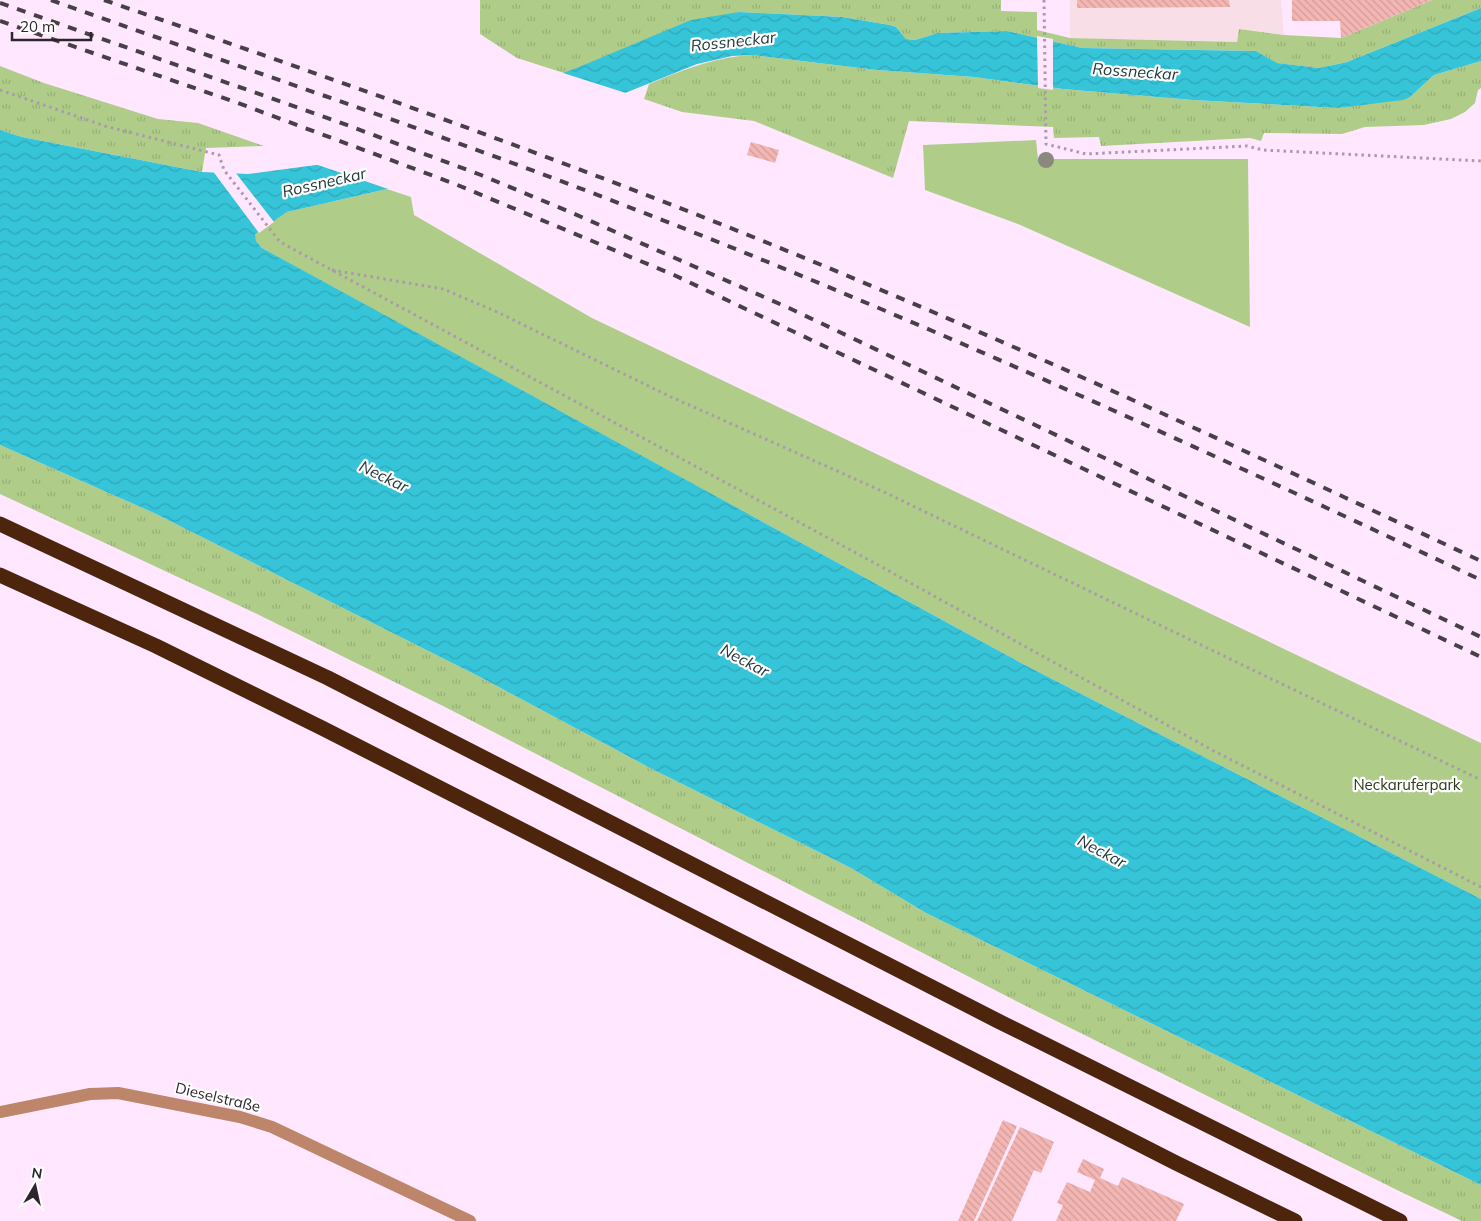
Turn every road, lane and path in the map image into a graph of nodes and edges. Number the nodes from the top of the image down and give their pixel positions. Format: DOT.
graph roads {
  1 [pos="1044,0"];
  2 [pos="0,90"];
  3 [pos="1481,161"];
  4 [pos="329,270"];
  5 [pos="0,524"];
  6 [pos="0,575"];
  7 [pos="1481,780"];
  8 [pos="1481,886"];
  9 [pos="0,1112"];
  10 [pos="470,1221"];
  11 [pos="1295,1221"];
  12 [pos="1400,1221"];
  1 -- 3 [label="path"];
  2 -- 4 [label="path"];
  4 -- 7 [label="path"];
  4 -- 8 [label="path"];
  5 -- 12 [label="highway"];
  6 -- 11 [label="highway"];
  9 -- 10 [label="street, Dieselstraße"];
}
